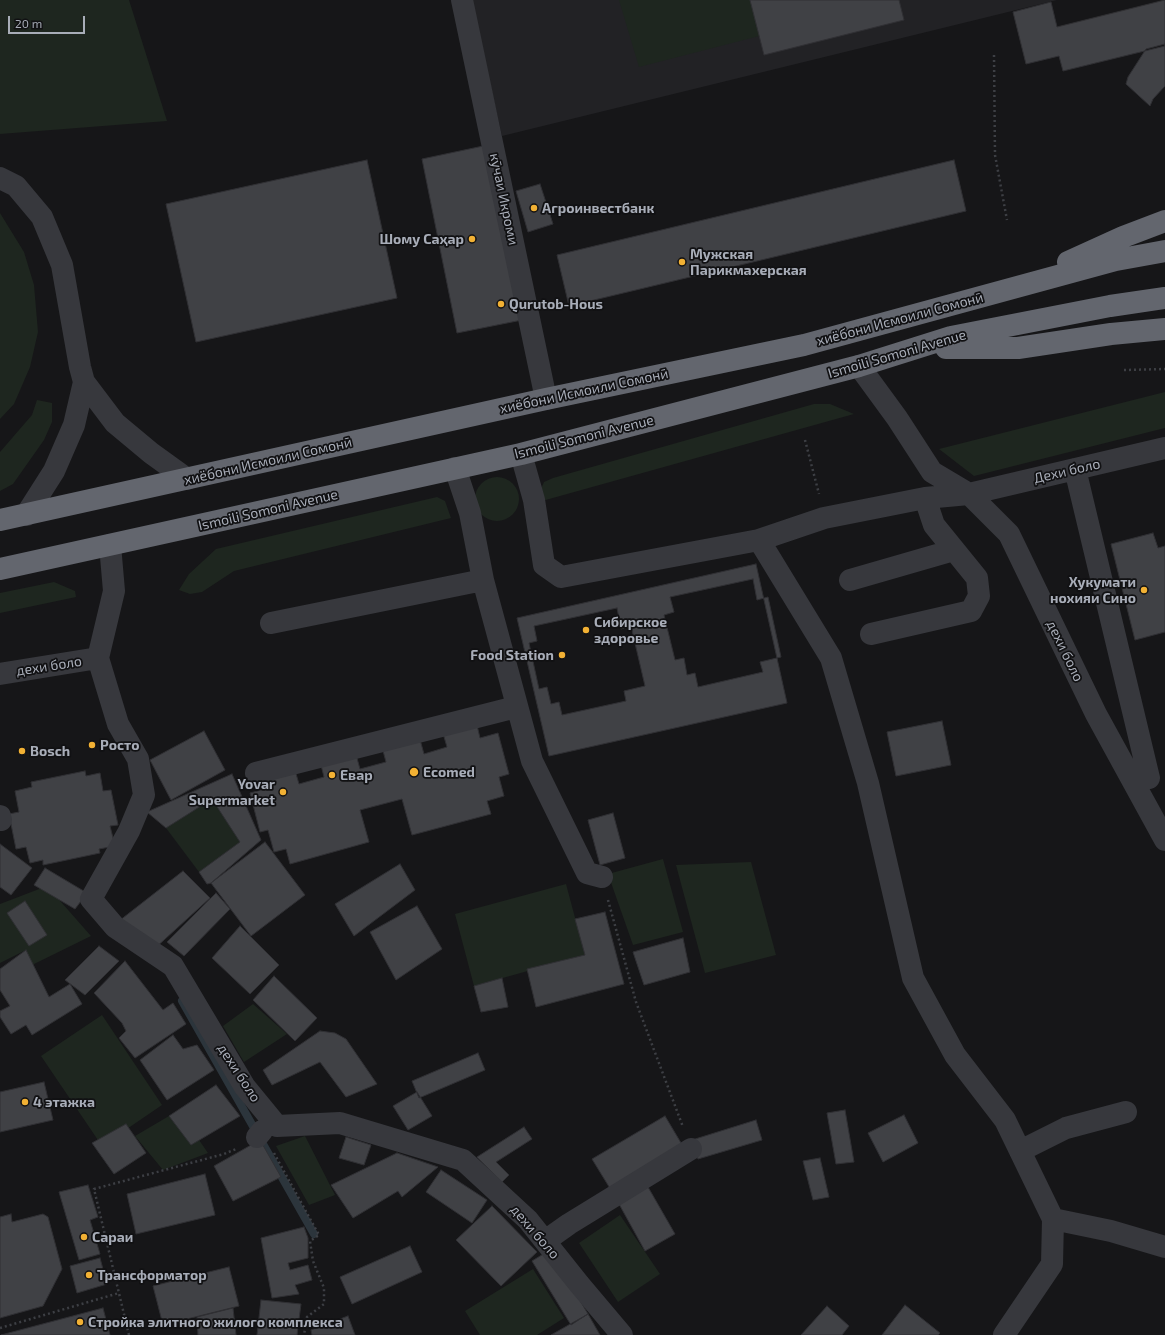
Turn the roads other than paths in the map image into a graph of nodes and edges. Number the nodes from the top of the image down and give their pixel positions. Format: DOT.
graph roads {
  1 [pos="462,0"];
  2 [pos="0,178"];
  3 [pos="1165,221"];
  4 [pos="1165,251"];
  5 [pos="1008,289"];
  6 [pos="1165,298"];
  7 [pos="1165,329"];
  8 [pos="917,348"];
  9 [pos="859,366"];
  10 [pos="84,382"];
  11 [pos="546,399"];
  12 [pos="1165,448"];
  13 [pos="521,454"];
  14 [pos="455,468"];
  15 [pos="1075,469"];
  16 [pos="187,479"];
  17 [pos="969,494"];
  18 [pos="925,498"];
  19 [pos="26,514"];
  20 [pos="0,520"];
  21 [pos="759,540"];
  22 [pos="110,545"];
  23 [pos="954,550"];
  24 [pos="0,570"];
  25 [pos="483,580"];
  26 [pos="850,580"];
  27 [pos="271,623"];
  28 [pos="871,634"];
  29 [pos="98,658"];
  30 [pos="0,674"];
  31 [pos="516,706"];
  32 [pos="256,773"];
  33 [pos="1149,778"];
  34 [pos="1165,840"];
  35 [pos="602,877"];
  36 [pos="1126,1112"];
  37 [pos="691,1149"];
  38 [pos="1020,1151"];
  39 [pos="1053,1219"];
  40 [pos="545,1241"];
  41 [pos="1165,1247"];
  42 [pos="622,1335"];
  43 [pos="1004,1335"];
  1 -- 11 [label="street, кӯчаи Икроми"];
  2 -- 10 [label="street"];
  3 -- 5 [label="highway"];
  4 -- 5 [label="highway, хиёбони Исмоили Сомонӣ"];
  5 -- 11 [label="highway, хиёбони Исмоили Сомонӣ"];
  6 -- 8 [label="highway, Ismoili Somoni Avenue"];
  7 -- 8 [label="highway"];
  8 -- 9 [label="highway, Ismoili Somoni Avenue"];
  9 -- 13 [label="highway, Ismoili Somoni Avenue"];
  9 -- 17 [label="street, дехи боло"];
  10 -- 16 [label="street"];
  10 -- 19 [label="street"];
  11 -- 16 [label="highway, хиёбони Исмоили Сомонӣ"];
  12 -- 15 [label="street, Дехи боло"];
  13 -- 14 [label="highway, Ismoili Somoni Avenue"];
  13 -- 21 [label="street, Дехи боло"];
  14 -- 22 [label="highway, Ismoili Somoni Avenue"];
  14 -- 25 [label="street"];
  15 -- 17 [label="street, Дехи боло"];
  15 -- 33 [label="street"];
  16 -- 19 [label="highway, хиёбони Исмоили Сомонӣ"];
  17 -- 18 [label="street, Дехи боло"];
  17 -- 33 [label="street, дехи боло"];
  18 -- 21 [label="street, Дехи боло"];
  18 -- 23 [label="street"];
  19 -- 20 [label="highway, хиёбони Исмоили Сомонӣ"];
  21 -- 38 [label="street"];
  22 -- 24 [label="highway, Ismoili Somoni Avenue"];
  22 -- 29 [label="street, дехи боло"];
  23 -- 26 [label="street"];
  23 -- 28 [label="street"];
  25 -- 27 [label="street"];
  25 -- 31 [label="street"];
  29 -- 30 [label="street, дехи боло"];
  29 -- 40 [label="street, дехи боло"];
  31 -- 32 [label="street"];
  31 -- 35 [label="street"];
  33 -- 34 [label="street, дехи боло"];
  36 -- 38 [label="street"];
  37 -- 40 [label="street"];
  38 -- 39 [label="street"];
  39 -- 41 [label="street"];
  39 -- 43 [label="street"];
  40 -- 42 [label="street, дехи боло"];
}
